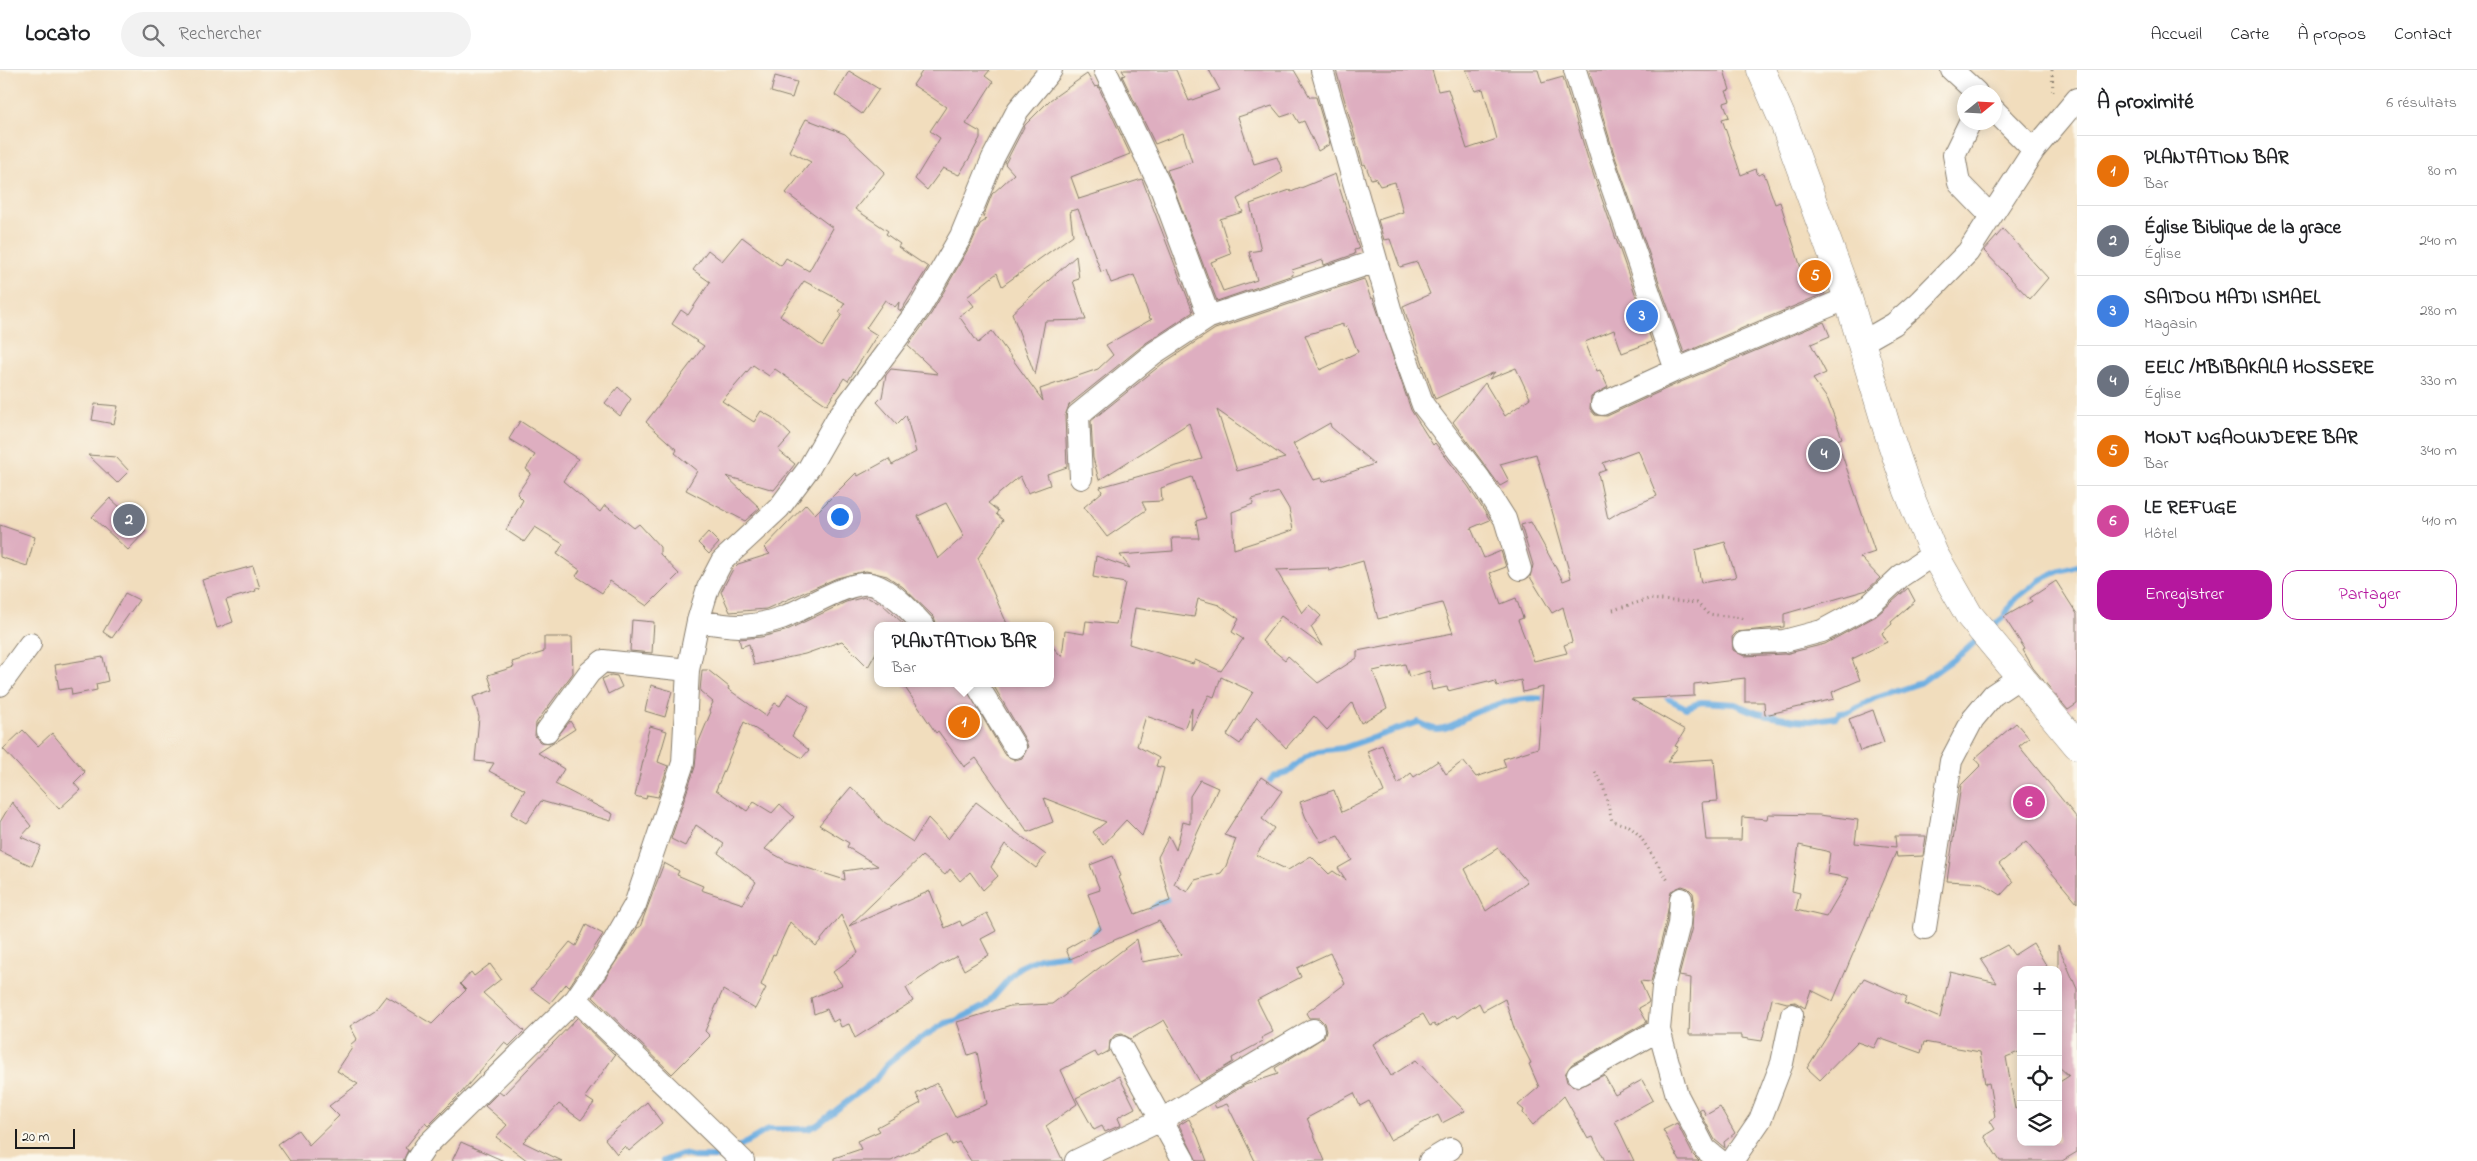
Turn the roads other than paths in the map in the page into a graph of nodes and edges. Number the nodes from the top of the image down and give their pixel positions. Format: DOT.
graph roads {
  1 [pos="1051,70"];
  2 [pos="1105,70"];
  3 [pos="1322,70"];
  4 [pos="1575,70"];
  5 [pos="1761,70"];
  6 [pos="1952,70"];
  7 [pos="1968,85"];
  8 [pos="2077,99"];
  9 [pos="2002,118"];
  10 [pos="1966,130"];
  11 [pos="2034,150"];
  12 [pos="1991,216"];
  13 [pos="1376,261"];
  14 [pos="1848,298"];
  15 [pos="1210,317"];
  16 [pos="1861,343"];
  17 [pos="1676,370"];
  18 [pos="1602,404"];
  19 [pos="1081,478"];
  20 [pos="1934,554"];
  21 [pos="1520,569"];
  22 [pos="698,622"];
  23 [pos="920,622"];
  24 [pos="1744,643"];
  25 [pos="30,644"];
  26 [pos="688,670"];
  27 [pos="2020,677"];
  28 [pos="0,685"];
  29 [pos="978,687"];
  30 [pos="547,730"];
  31 [pos="2077,745"];
  32 [pos="1015,747"];
  33 [pos="1681,899"];
  34 [pos="1925,928"];
  35 [pos="576,999"];
  36 [pos="1792,1015"];
  37 [pos="1313,1030"];
  38 [pos="1658,1030"];
  39 [pos="1121,1047"];
  40 [pos="1578,1075"];
  41 [pos="1161,1120"];
  42 [pos="1450,1149"];
  43 [pos="416,1161"];
  44 [pos="743,1161"];
  45 [pos="1076,1161"];
  46 [pos="1184,1161"];
  47 [pos="1430,1161"];
  48 [pos="1720,1161"];
  49 [pos="1732,1161"];
  1 -- 22 [label="street"];
  2 -- 15 [label="street"];
  3 -- 13 [label="street"];
  4 -- 17 [label="street"];
  5 -- 14 [label="street"];
  6 -- 7 [label="street"];
  8 -- 11 [label="street"];
  9 -- 11 [label="street"];
  10 -- 12 [label="street"];
  11 -- 12 [label="street"];
  12 -- 16 [label="street"];
  13 -- 15 [label="street"];
  13 -- 21 [label="street"];
  14 -- 16 [label="street"];
  14 -- 17 [label="street"];
  15 -- 19 [label="street"];
  16 -- 20 [label="street"];
  17 -- 18 [label="street"];
  20 -- 24 [label="street"];
  20 -- 27 [label="street"];
  22 -- 23 [label="street"];
  22 -- 26 [label="street"];
  25 -- 28 [label="street"];
  26 -- 30 [label="street"];
  26 -- 35 [label="street"];
  27 -- 31 [label="street"];
  27 -- 34 [label="street"];
  29 -- 32 [label="street"];
  33 -- 38 [label="street"];
  35 -- 43 [label="street"];
  35 -- 44 [label="street"];
  36 -- 49 [label="street"];
  37 -- 41 [label="street"];
  38 -- 40 [label="street"];
  38 -- 48 [label="street"];
  39 -- 41 [label="street"];
  41 -- 45 [label="street"];
  41 -- 46 [label="street"];
  42 -- 47 [label="street"];
}
